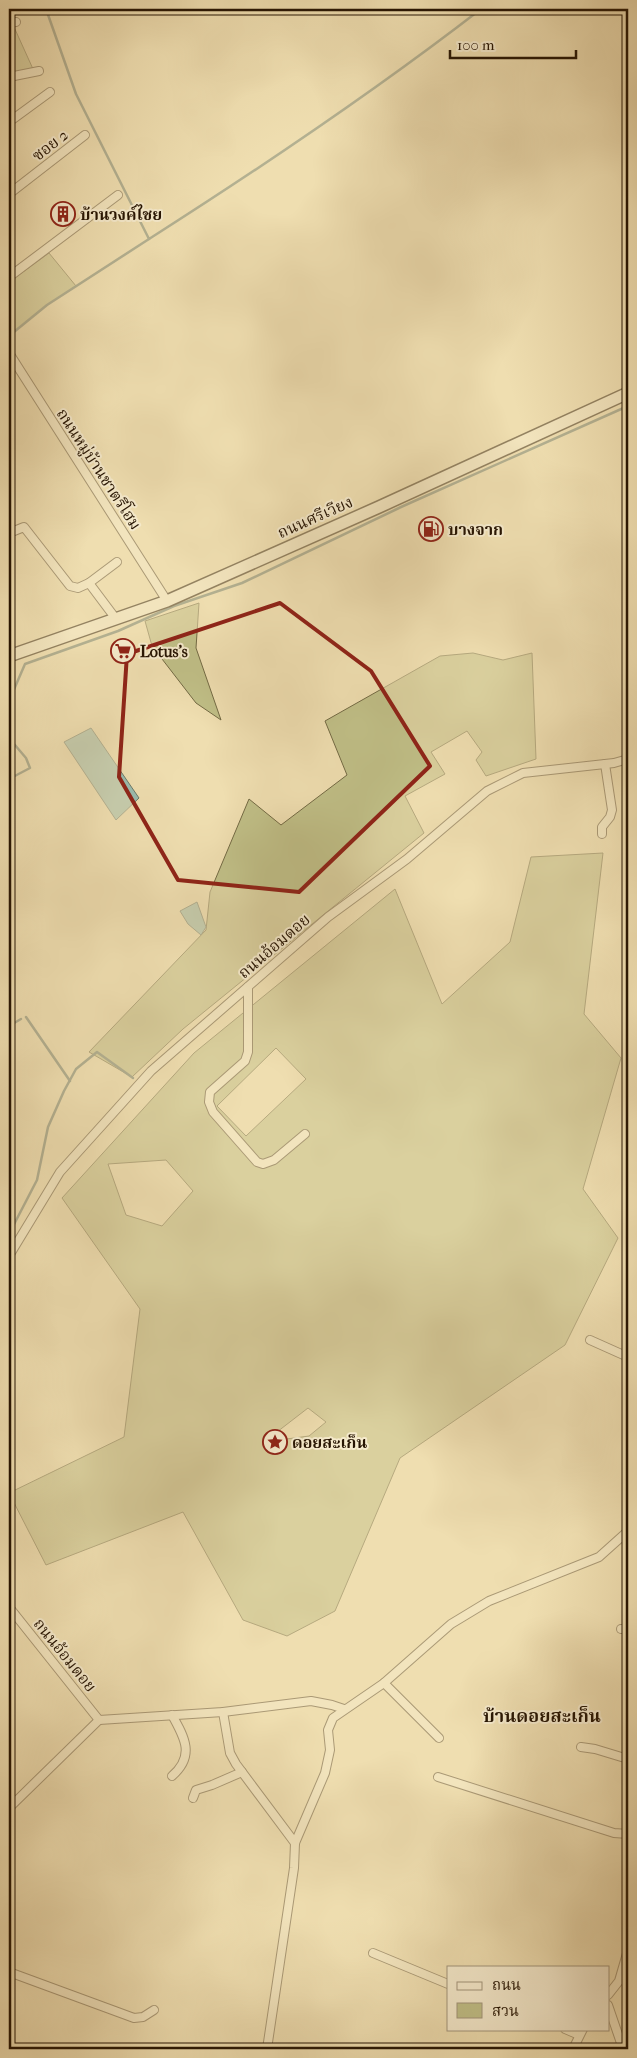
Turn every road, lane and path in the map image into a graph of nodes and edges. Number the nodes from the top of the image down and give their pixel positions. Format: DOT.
graph roads {
  1 [pos="39,71"];
  2 [pos="9,77"];
  3 [pos="50,92"];
  4 [pos="9,122"];
  5 [pos="85,135"];
  6 [pos="9,194"];
  7 [pos="118,195"];
  8 [pos="9,277"];
  9 [pos="9,353"];
  10 [pos="628,393"];
  11 [pos="9,533"];
  12 [pos="117,562"];
  13 [pos="89,583"];
  14 [pos="167,600"];
  15 [pos="116,619"];
  16 [pos="9,656"];
  17 [pos="628,760"];
  18 [pos="604,764"];
  19 [pos="602,834"];
  20 [pos="248,987"];
  21 [pos="305,1134"];
  22 [pos="9,1256"];
  23 [pos="590,1340"];
  24 [pos="628,1357"];
  25 [pos="628,1531"];
  26 [pos="9,1607"];
  27 [pos="384,1683"];
  28 [pos="344,1710"];
  29 [pos="223,1712"];
  30 [pos="172,1715"];
  31 [pos="99,1720"];
  32 [pos="439,1738"];
  33 [pos="581,1747"];
  34 [pos="628,1759"];
  35 [pos="242,1772"];
  36 [pos="172,1776"];
  37 [pos="438,1777"];
  38 [pos="193,1798"];
  39 [pos="9,1808"];
  40 [pos="628,1834"];
  41 [pos="295,1843"];
  42 [pos="628,1950"];
  43 [pos="373,1953"];
  44 [pos="9,1972"];
  45 [pos="447,1984"];
  46 [pos="610,1992"];
  47 [pos="154,2010"];
  48 [pos="610,2011"];
  49 [pos="581,2032"];
  50 [pos="267,2049"];
  51 [pos="573,2049"];
  52 [pos="623,2049"];
  1 -- 2 [label="street"];
  3 -- 4 [label="street"];
  5 -- 6 [label="street, ซอย 2"];
  7 -- 8 [label="street"];
  9 -- 14 [label="street, ถนนหมู่บ้านชาตรีโฮม"];
  10 -- 14 [label="main road, ถนนศรีเวียง"];
  11 -- 13 [label="street"];
  12 -- 13 [label="street"];
  13 -- 15 [label="street"];
  14 -- 15 [label="main road, ถนนศรีเวียง"];
  15 -- 16 [label="main road, ถนนศรีเวียง"];
  17 -- 18 [label="street, ถนนอ้อมดอย"];
  18 -- 19 [label="street"];
  18 -- 20 [label="street, ถนนอ้อมดอย"];
  20 -- 21 [label="street"];
  20 -- 22 [label="street, ถนนอ้อมดอย"];
  23 -- 24 [label="street"];
  25 -- 27 [label="street"];
  26 -- 31 [label="street, ถนนอ้อมดอย"];
  27 -- 28 [label="street"];
  27 -- 32 [label="street"];
  28 -- 29 [label="street"];
  28 -- 41 [label="street"];
  29 -- 30 [label="street"];
  29 -- 35 [label="street"];
  30 -- 31 [label="street"];
  30 -- 36 [label="street"];
  31 -- 39 [label="street"];
  33 -- 34 [label="street"];
  35 -- 38 [label="street"];
  35 -- 41 [label="street"];
  37 -- 40 [label="street"];
  41 -- 50 [label="street"];
  42 -- 46 [label="street"];
  43 -- 45 [label="street"];
  44 -- 47 [label="street"];
  48 -- 52 [label="street"];
  49 -- 51 [label="street"];
}
